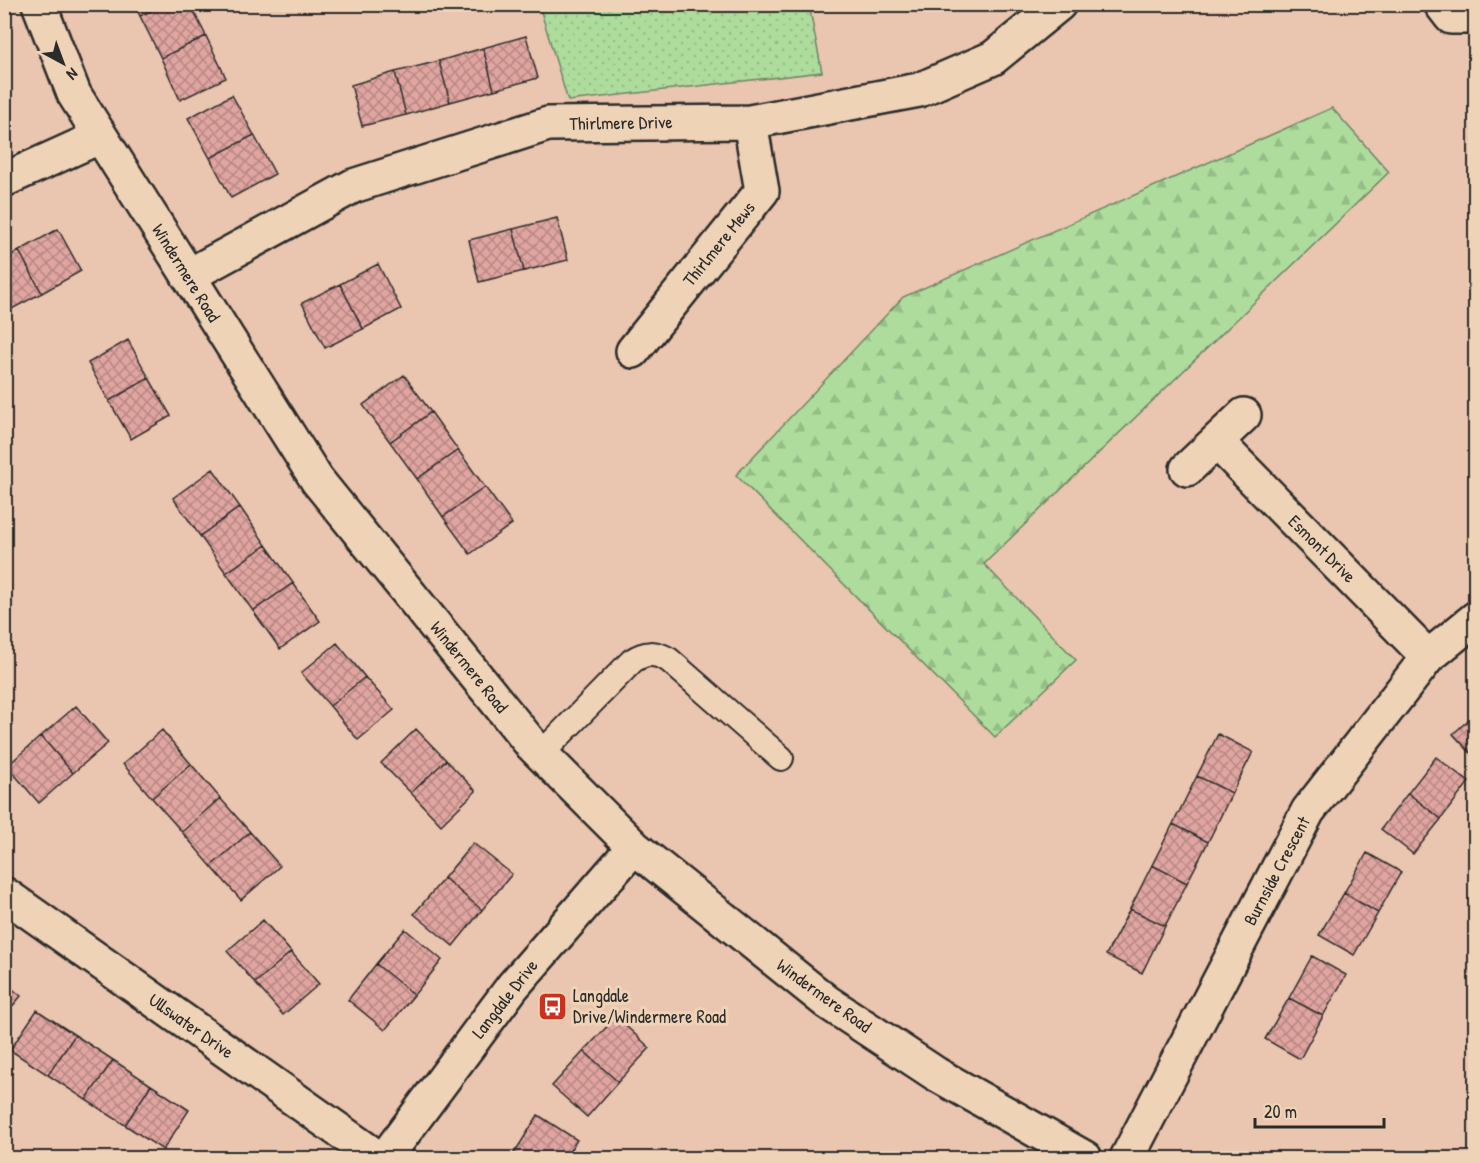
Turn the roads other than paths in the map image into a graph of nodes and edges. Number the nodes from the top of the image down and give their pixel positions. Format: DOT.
graph roads {
  1 [pos="39,4"];
  2 [pos="1059,4"];
  3 [pos="1441,4"];
  4 [pos="1476,17"];
  5 [pos="750,122"];
  6 [pos="99,137"];
  7 [pos="4,180"];
  8 [pos="188,276"];
  9 [pos="633,351"];
  10 [pos="1244,415"];
  11 [pos="1216,442"];
  12 [pos="1187,469"];
  13 [pos="1476,618"];
  14 [pos="1428,657"];
  15 [pos="541,754"];
  16 [pos="781,758"];
  17 [pos="634,847"];
  18 [pos="4,894"];
  19 [pos="378,1158"];
  20 [pos="385,1158"];
  21 [pos="1085,1158"];
  22 [pos="1127,1158"];
  1 -- 6 [label="street, Windermere Road"];
  2 -- 5 [label="street, Thirlmere Drive"];
  3 -- 4 [label="street"];
  5 -- 8 [label="street, Thirlmere Drive"];
  5 -- 9 [label="street, Thirlmere Mews"];
  6 -- 7 [label="street"];
  6 -- 8 [label="street, Windermere Road"];
  8 -- 15 [label="street, Windermere Road"];
  10 -- 11 [label="street"];
  11 -- 12 [label="street"];
  11 -- 14 [label="street, Esmont Drive"];
  13 -- 14 [label="street, Burnside Crescent"];
  14 -- 22 [label="street, Burnside Crescent"];
  15 -- 16 [label="lane"];
  15 -- 17 [label="street, Windermere Road"];
  17 -- 20 [label="street, Langdale Drive"];
  17 -- 21 [label="street, Windermere Road"];
  18 -- 19 [label="street, Ullswater Drive"];
}
